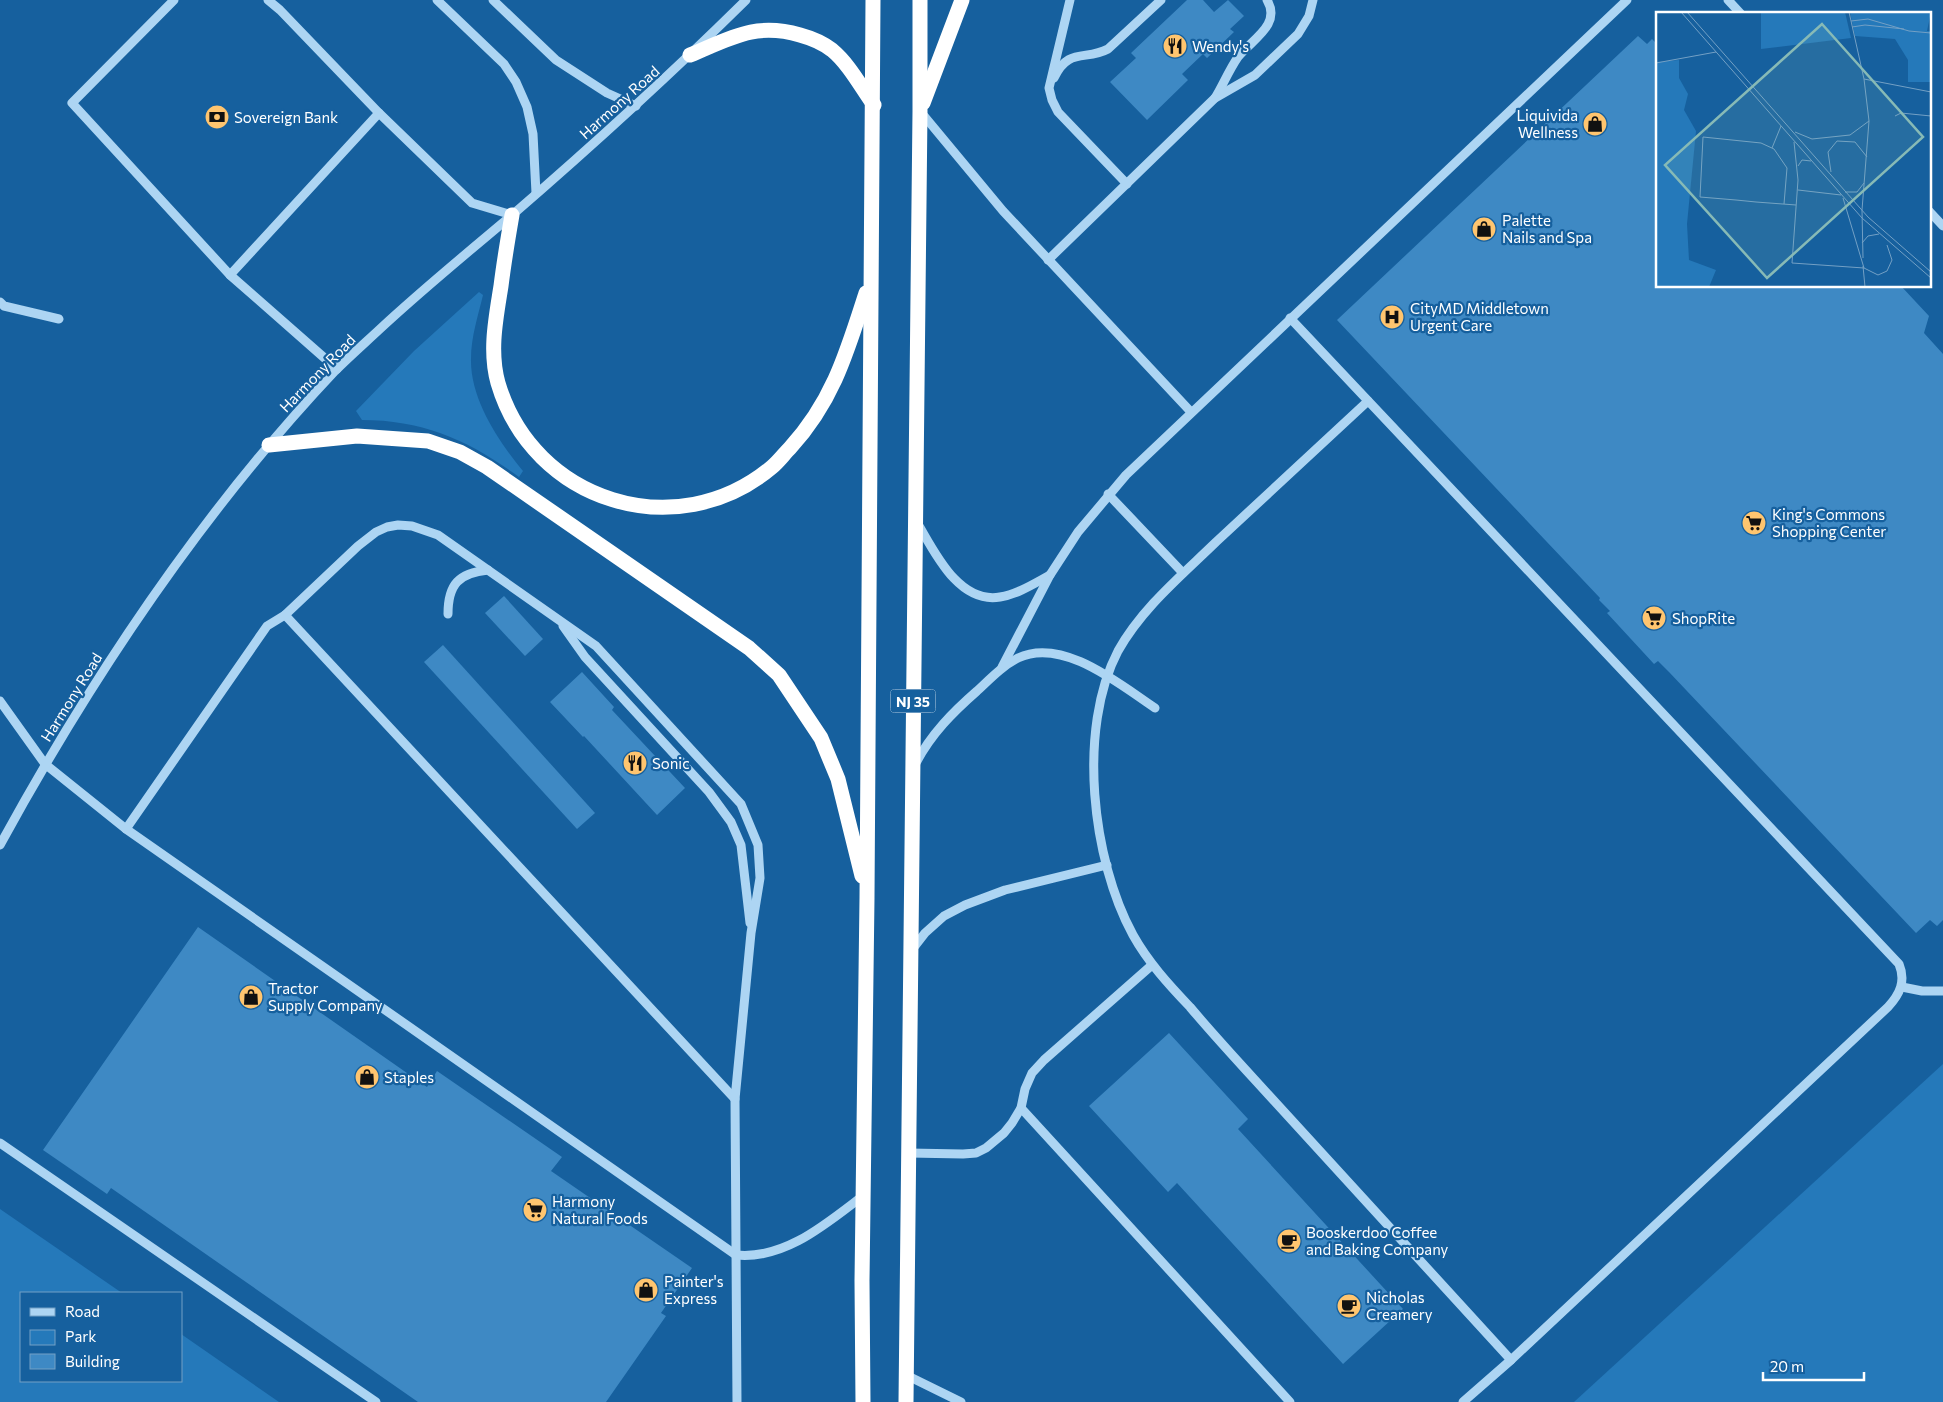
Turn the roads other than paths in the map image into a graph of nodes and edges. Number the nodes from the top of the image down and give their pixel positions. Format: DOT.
graph roads {
  1 [pos="174,0"];
  2 [pos="268,0"];
  3 [pos="437,0"];
  4 [pos="493,0"];
  5 [pos="746,0"];
  6 [pos="873,0"];
  7 [pos="920,0"];
  8 [pos="962,0"];
  9 [pos="1070,0"];
  10 [pos="1161,0"];
  11 [pos="1267,0"];
  12 [pos="1313,0"];
  13 [pos="1627,0"];
  14 [pos="1728,0"];
  15 [pos="1739,12"];
  16 [pos="690,55"];
  17 [pos="1049,88"];
  18 [pos="1215,98"];
  19 [pos="874,105"];
  20 [pos="636,106"];
  21 [pos="920,111"];
  22 [pos="379,113"];
  23 [pos="1127,184"];
  24 [pos="536,193"];
  25 [pos="1930,213"];
  26 [pos="512,215"];
  27 [pos="1943,226"];
  28 [pos="1048,260"];
  29 [pos="230,275"];
  30 [pos="871,277"];
  31 [pos="0,302"];
  32 [pos="59,318"];
  33 [pos="1290,318"];
  34 [pos="337,369"];
  35 [pos="1368,401"];
  36 [pos="1191,412"];
  37 [pos="269,445"];
  38 [pos="1108,494"];
  39 [pos="916,522"];
  40 [pos="488,570"];
  41 [pos="1183,573"];
  42 [pos="1050,575"];
  43 [pos="448,614"];
  44 [pos="285,615"];
  45 [pos="559,619"];
  46 [pos="1002,667"];
  47 [pos="1107,676"];
  48 [pos="0,701"];
  49 [pos="1155,708"];
  50 [pos="45,764"];
  51 [pos="912,770"];
  52 [pos="126,829"];
  53 [pos="0,845"];
  54 [pos="1107,865"];
  55 [pos="867,898"];
  56 [pos="751,933"];
  57 [pos="910,954"];
  58 [pos="1152,965"];
  59 [pos="1902,987"];
  60 [pos="1943,991"];
  61 [pos="735,1099"];
  62 [pos="1021,1108"];
  63 [pos="0,1143"];
  64 [pos="909,1153"];
  65 [pos="864,1195"];
  66 [pos="736,1255"];
  67 [pos="1511,1360"];
  68 [pos="906,1375"];
  69 [pos="376,1402"];
  70 [pos="738,1402"];
  71 [pos="863,1402"];
  72 [pos="906,1402"];
  73 [pos="961,1402"];
  74 [pos="1290,1402"];
  75 [pos="1463,1402"];
  1 -- 29 [label="street"];
  2 -- 22 [label="street"];
  3 -- 24 [label="street"];
  4 -- 20 [label="street"];
  5 -- 16 [label="street, Harmony Road"];
  6 -- 19 [label="highway, NJ 35"];
  7 -- 21 [label="highway, NJ 35"];
  8 -- 21 [label="highway"];
  9 -- 17 [label="street"];
  10 -- 17 [label="street"];
  11 -- 18 [label="street"];
  12 -- 18 [label="street"];
  13 -- 33 [label="street"];
  14 -- 15 [label="street"];
  16 -- 19 [label="highway"];
  16 -- 20 [label="street, Harmony Road"];
  17 -- 23 [label="street"];
  18 -- 23 [label="street"];
  19 -- 30 [label="highway, NJ 35"];
  20 -- 24 [label="street, Harmony Road"];
  21 -- 28 [label="street"];
  21 -- 39 [label="highway, NJ 35"];
  22 -- 26 [label="street"];
  22 -- 29 [label="street"];
  23 -- 28 [label="street"];
  24 -- 26 [label="street, Harmony Road"];
  25 -- 27 [label="street"];
  26 -- 30 [label="highway"];
  26 -- 34 [label="street, Harmony Road"];
  28 -- 36 [label="street"];
  29 -- 34 [label="street"];
  30 -- 55 [label="highway, NJ 35"];
  31 -- 32 [label="street"];
  33 -- 35 [label="street"];
  33 -- 36 [label="street"];
  34 -- 37 [label="street, Harmony Road"];
  35 -- 41 [label="street"];
  35 -- 59 [label="street"];
  36 -- 38 [label="street"];
  37 -- 50 [label="street, Harmony Road"];
  37 -- 55 [label="highway"];
  38 -- 41 [label="street"];
  38 -- 42 [label="street"];
  39 -- 42 [label="street"];
  39 -- 51 [label="highway, NJ 35"];
  40 -- 43 [label="street"];
  40 -- 44 [label="street"];
  40 -- 45 [label="street"];
  41 -- 47 [label="street"];
  42 -- 46 [label="street"];
  44 -- 52 [label="street"];
  44 -- 61 [label="street"];
  45 -- 56 [label="street"];
  45 -- 56 [label="street"];
  46 -- 47 [label="street"];
  46 -- 51 [label="street"];
  47 -- 49 [label="street"];
  47 -- 54 [label="street"];
  48 -- 50 [label="street"];
  50 -- 52 [label="street"];
  50 -- 53 [label="street, Harmony Road"];
  51 -- 57 [label="highway, NJ 35"];
  52 -- 66 [label="street"];
  54 -- 57 [label="street"];
  54 -- 58 [label="street"];
  55 -- 65 [label="highway, NJ 35"];
  56 -- 61 [label="street"];
  57 -- 64 [label="highway, NJ 35"];
  58 -- 62 [label="street"];
  58 -- 67 [label="street"];
  59 -- 60 [label="street"];
  59 -- 67 [label="street"];
  61 -- 66 [label="street"];
  62 -- 64 [label="street"];
  62 -- 74 [label="street"];
  63 -- 69 [label="street"];
  64 -- 68 [label="highway, NJ 35"];
  65 -- 66 [label="street"];
  65 -- 71 [label="highway, NJ 35"];
  66 -- 70 [label="street"];
  67 -- 75 [label="street"];
  68 -- 72 [label="highway, NJ 35"];
  68 -- 73 [label="street"];
}
